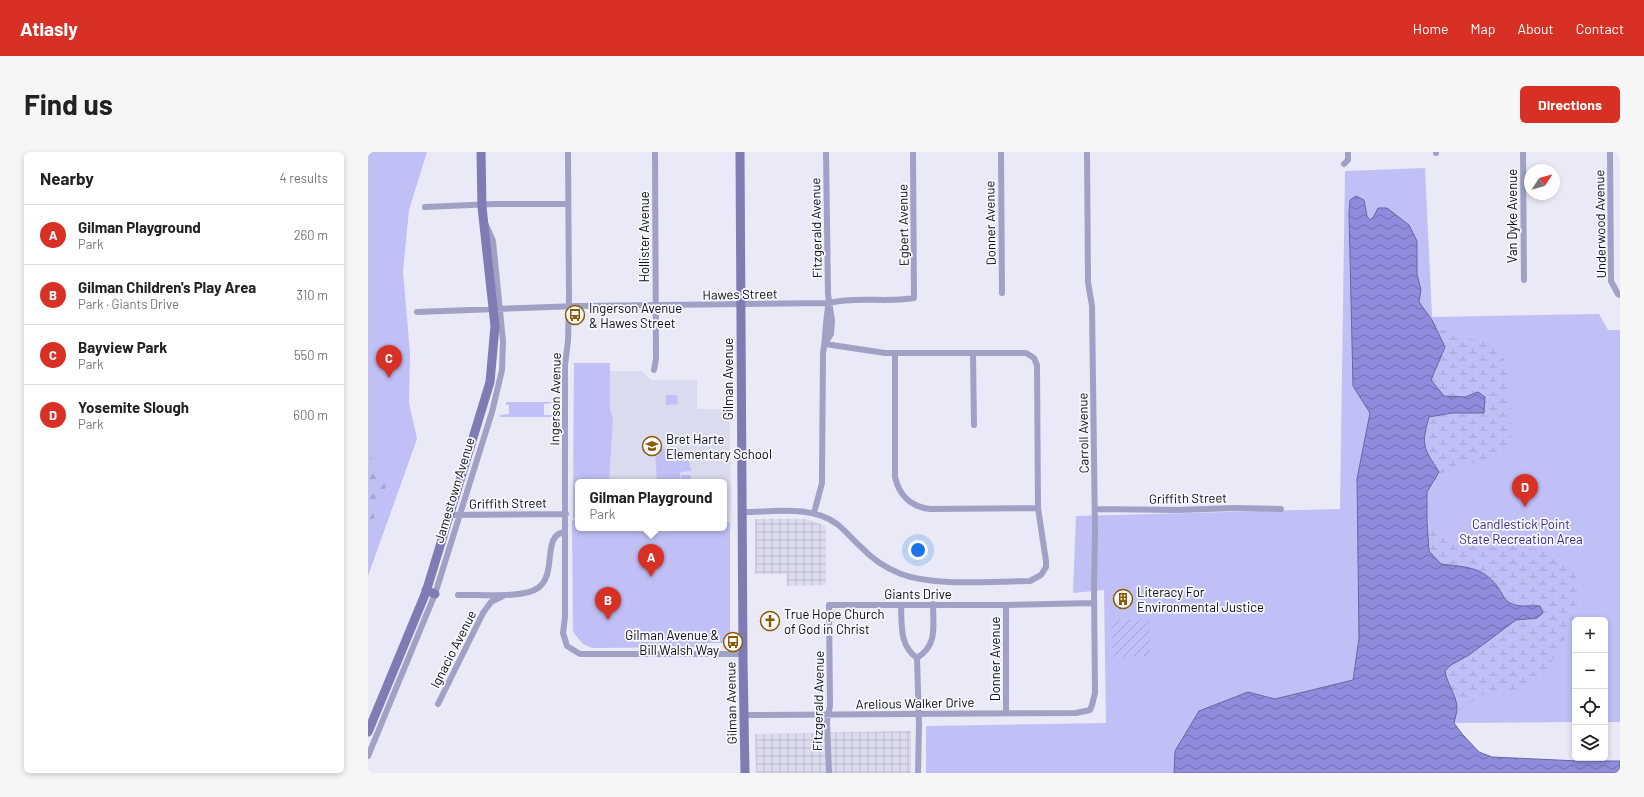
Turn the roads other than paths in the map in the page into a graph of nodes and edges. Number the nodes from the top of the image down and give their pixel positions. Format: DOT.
graph roads {
  1 [pos="481,152"];
  2 [pos="568,152"];
  3 [pos="655,152"];
  4 [pos="740,152"];
  5 [pos="826,152"];
  6 [pos="913,152"];
  7 [pos="1001,152"];
  8 [pos="1088,152"];
  9 [pos="1348,152"];
  10 [pos="1523,152"];
  11 [pos="1610,152"];
  12 [pos="1346,162"];
  13 [pos="568,204"];
  14 [pos="482,205"];
  15 [pos="425,207"];
  16 [pos="1524,280"];
  17 [pos="1002,293"];
  18 [pos="1619,295"];
  19 [pos="914,298"];
  20 [pos="829,303"];
  21 [pos="741,305"];
  22 [pos="568,306"];
  23 [pos="656,306"];
  24 [pos="497,309"];
  25 [pos="417,312"];
  26 [pos="825,344"];
  27 [pos="895,353"];
  28 [pos="973,353"];
  29 [pos="654,370"];
  30 [pos="974,425"];
  31 [pos="1038,508"];
  32 [pos="1095,509"];
  33 [pos="1281,509"];
  34 [pos="743,512"];
  35 [pos="814,513"];
  36 [pos="566,514"];
  37 [pos="450,515"];
  38 [pos="460,515"];
  39 [pos="564,532"];
  40 [pos="426,590"];
  41 [pos="435,594"];
  42 [pos="510,594"];
  43 [pos="458,595"];
  44 [pos="1094,603"];
  45 [pos="933,604"];
  46 [pos="829,605"];
  47 [pos="901,605"];
  48 [pos="1006,605"];
  49 [pos="743,654"];
  50 [pos="917,658"];
  51 [pos="438,704"];
  52 [pos="379,705"];
  53 [pos="388,710"];
  54 [pos="1086,711"];
  55 [pos="1006,713"];
  56 [pos="918,714"];
  57 [pos="828,715"];
  58 [pos="744,716"];
  59 [pos="368,732"];
  60 [pos="368,756"];
  61 [pos="745,773"];
  62 [pos="829,773"];
  63 [pos="918,773"];
  1 -- 14 [label="street, Jamestown Avenue"];
  2 -- 13 [label="street, Ingerson Avenue"];
  3 -- 23 [label="street, Hollister Avenue"];
  4 -- 21 [label="street, Gilman Avenue"];
  5 -- 20 [label="street, Fitzgerald Avenue"];
  6 -- 19 [label="street, Egbert Avenue"];
  7 -- 17 [label="street, Donner Avenue"];
  8 -- 32 [label="street, Carroll Avenue"];
  9 -- 12 [label="street"];
  10 -- 16 [label="street, Van Dyke Avenue"];
  11 -- 18 [label="street, Underwood Avenue"];
  13 -- 14 [label="street"];
  13 -- 22 [label="street, Ingerson Avenue"];
  14 -- 15 [label="street"];
  14 -- 24 [label="street, Jamestown Avenue"];
  19 -- 20 [label="street, Hawes Street"];
  20 -- 21 [label="street, Hawes Street"];
  20 -- 26 [label="street, Fitzgerald Avenue"];
  21 -- 23 [label="street, Hawes Street"];
  21 -- 34 [label="street, Gilman Avenue"];
  22 -- 23 [label="street, Hawes Street"];
  22 -- 24 [label="street, Hawes Street"];
  22 -- 36 [label="street, Ingerson Avenue"];
  23 -- 29 [label="street, Hollister Avenue"];
  24 -- 25 [label="street, Hawes Street"];
  24 -- 37 [label="street, Jamestown Avenue"];
  24 -- 38 [label="street, Jamestown Avenue"];
  26 -- 27 [label="street"];
  26 -- 35 [label="street, Fitzgerald Avenue"];
  27 -- 28 [label="street"];
  27 -- 31 [label="street"];
  28 -- 30 [label="street"];
  28 -- 31 [label="street"];
  31 -- 35 [label="street"];
  32 -- 33 [label="street, Griffith Street"];
  32 -- 44 [label="street, Carroll Avenue"];
  34 -- 35 [label="street"];
  34 -- 49 [label="street, Gilman Avenue"];
  36 -- 38 [label="street, Griffith Street"];
  36 -- 39 [label="street, Ingerson Avenue"];
  37 -- 38 [label="street, Griffith Street"];
  37 -- 40 [label="street, Jamestown Avenue"];
  38 -- 41 [label="street, Jamestown Avenue"];
  39 -- 42 [label="street"];
  39 -- 49 [label="street, Ingerson Avenue"];
  40 -- 41 [label="street"];
  40 -- 52 [label="street, Jamestown Avenue"];
  41 -- 53 [label="street, Jamestown Avenue"];
  42 -- 43 [label="street"];
  42 -- 51 [label="street, Ignacio Avenue"];
  44 -- 48 [label="street, Giants Drive"];
  44 -- 54 [label="street, Carroll Avenue"];
  45 -- 47 [label="street, Giants Drive"];
  45 -- 48 [label="street, Giants Drive"];
  45 -- 50 [label="street"];
  46 -- 47 [label="street, Giants Drive"];
  46 -- 57 [label="street, Fitzgerald Avenue"];
  47 -- 50 [label="street"];
  48 -- 55 [label="street, Donner Avenue"];
  49 -- 58 [label="street, Gilman Avenue"];
  50 -- 56 [label="street"];
  52 -- 53 [label="street"];
  52 -- 59 [label="street, Jamestown Avenue"];
  53 -- 60 [label="street, Jamestown Avenue"];
  54 -- 55 [label="street, Arelious Walker Drive"];
  55 -- 56 [label="street, Arelious Walker Drive"];
  56 -- 57 [label="street, Arelious Walker Drive"];
  56 -- 63 [label="street"];
  57 -- 58 [label="street, Arelious Walker Drive"];
  57 -- 62 [label="street, Fitzgerald Avenue"];
  58 -- 61 [label="street, Gilman Avenue"];
}
